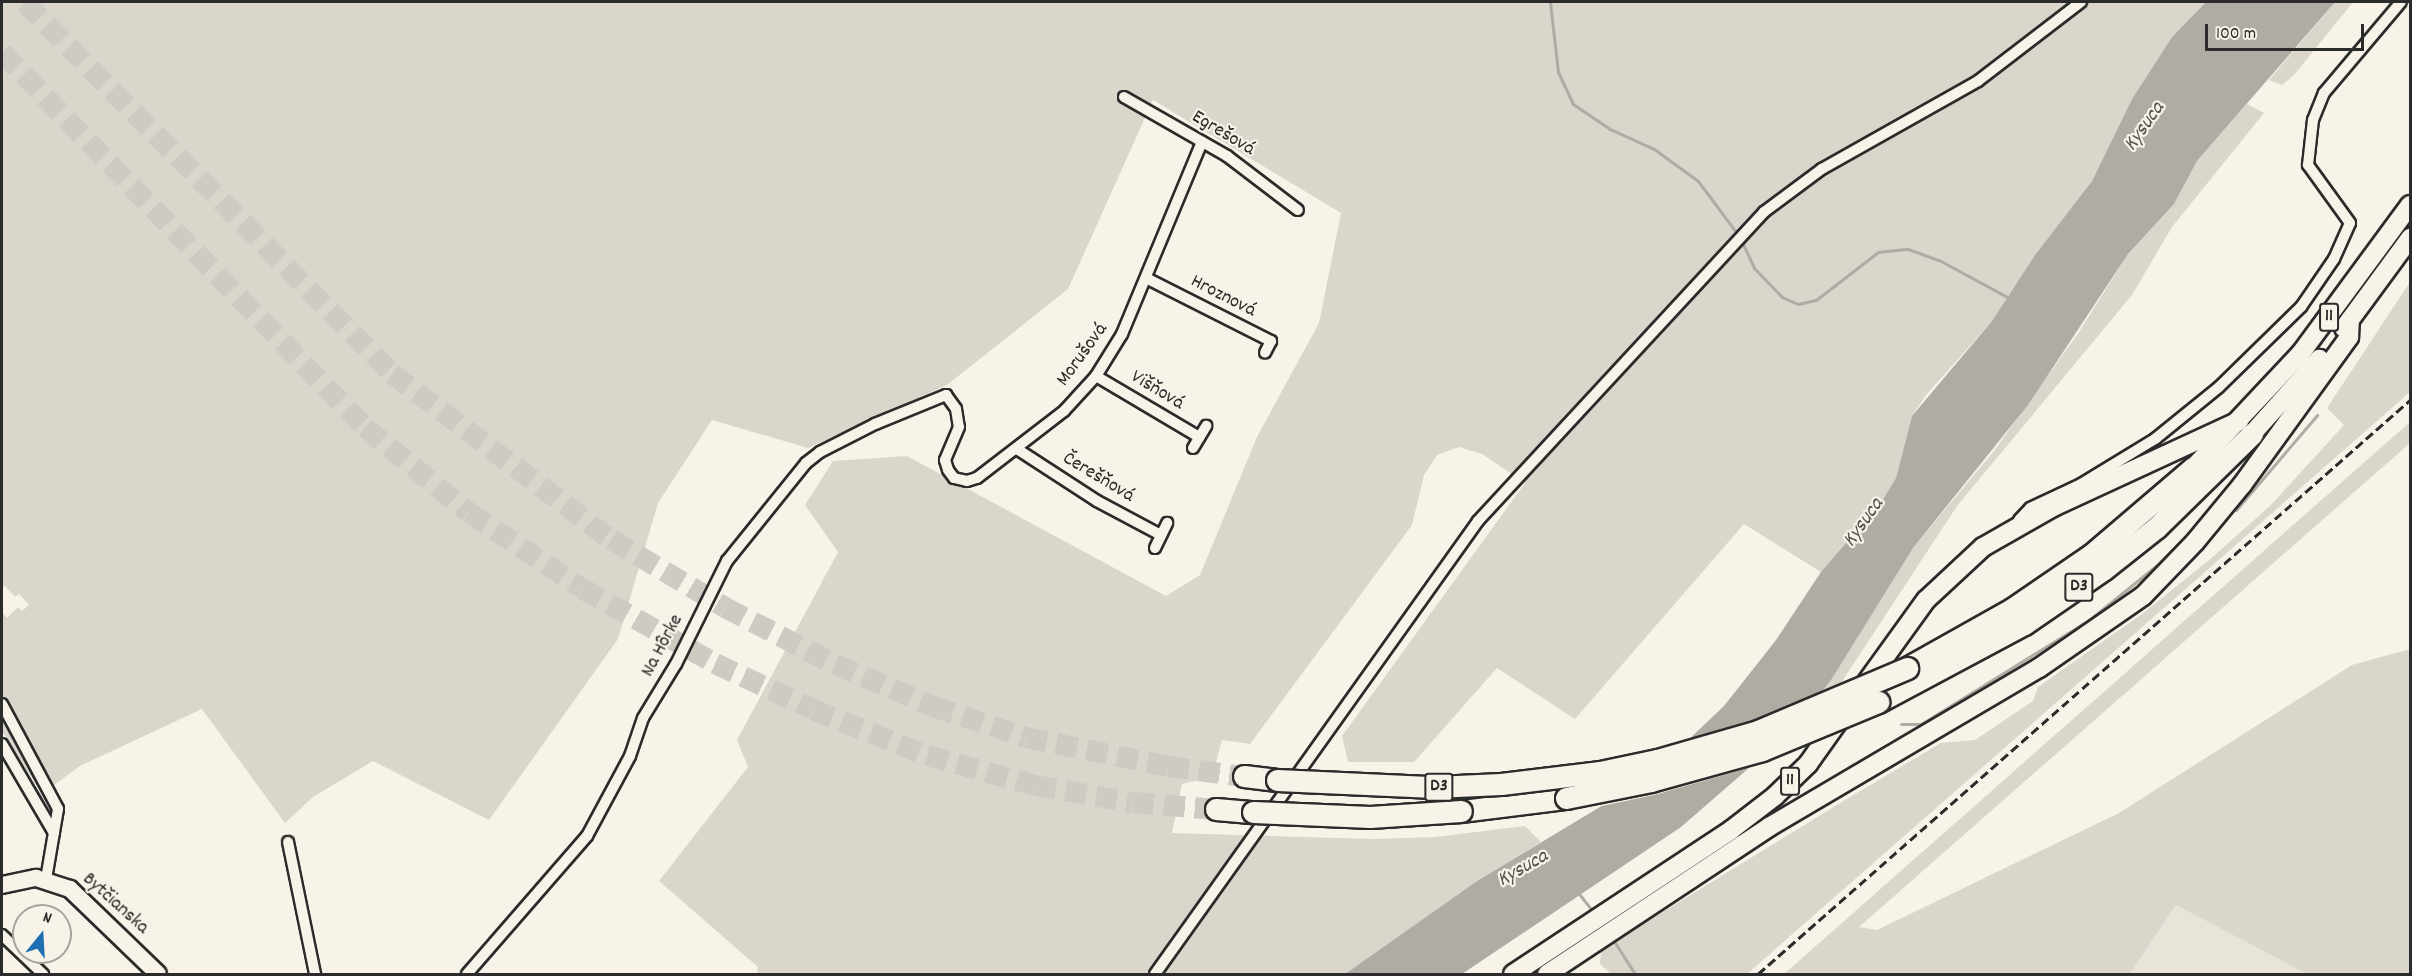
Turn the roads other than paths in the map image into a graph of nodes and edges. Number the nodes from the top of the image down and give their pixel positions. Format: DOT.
graph roads {
  1 [pos="2081,2"];
  2 [pos="2401,2"];
  3 [pos="1124,97"];
  4 [pos="1202,142"];
  5 [pos="2410,205"];
  6 [pos="1298,210"];
  7 [pos="2410,238"];
  8 [pos="1148,279"];
  9 [pos="2350,320"];
  10 [pos="1265,353"];
  11 [pos="1096,376"];
  12 [pos="946,395"];
  13 [pos="1206,426"];
  14 [pos="2245,428"];
  15 [pos="1199,437"];
  16 [pos="1193,448"];
  17 [pos="1017,449"];
  18 [pos="2194,467"];
  19 [pos="1167,523"];
  20 [pos="2013,527"];
  21 [pos="1161,535"];
  22 [pos="1155,548"];
  23 [pos="2,704"];
  24 [pos="2,744"];
  25 [pos="1244,776"];
  26 [pos="1216,808"];
  27 [pos="54,833"];
  28 [pos="288,842"];
  29 [pos="45,879"];
  30 [pos="2,885"];
  31 [pos="2,935"];
  32 [pos="43,975"];
  33 [pos="158,975"];
  34 [pos="315,975"];
  35 [pos="467,975"];
  36 [pos="1155,975"];
  37 [pos="1513,975"];
  38 [pos="1547,975"];
  1 -- 36 [label="street"];
  2 -- 20 [label="street"];
  3 -- 4 [label="street, Egrešová"];
  4 -- 6 [label="street, Egrešová"];
  4 -- 8 [label="street, Morušová"];
  5 -- 14 [label="main road, 11"];
  7 -- 9 [label="main road, 11"];
  8 -- 10 [label="street, Hroznová"];
  8 -- 11 [label="street, Morušová"];
  9 -- 14 [label="main road, D3"];
  9 -- 38 [label="main road, 11"];
  11 -- 15 [label="street, Višňová"];
  11 -- 17 [label="street, Morušová"];
  12 -- 17 [label="street, Morušová"];
  12 -- 35 [label="street, Na Hôrke"];
  13 -- 15 [label="street"];
  14 -- 18 [label="main road, D3"];
  14 -- 20 [label="main road"];
  14 -- 26 [label="highway, D3, bridge"];
  15 -- 16 [label="street"];
  17 -- 21 [label="street, Čerešňová"];
  18 -- 25 [label="highway, D3, bridge"];
  19 -- 21 [label="street"];
  20 -- 37 [label="main road, 11"];
  21 -- 22 [label="street"];
  23 -- 27 [label="street"];
  24 -- 27 [label="street"];
  27 -- 29 [label="street"];
  28 -- 34 [label="street"];
  29 -- 30 [label="main road"];
  29 -- 33 [label="main road, Bytčianska"];
  31 -- 32 [label="street"];
}
